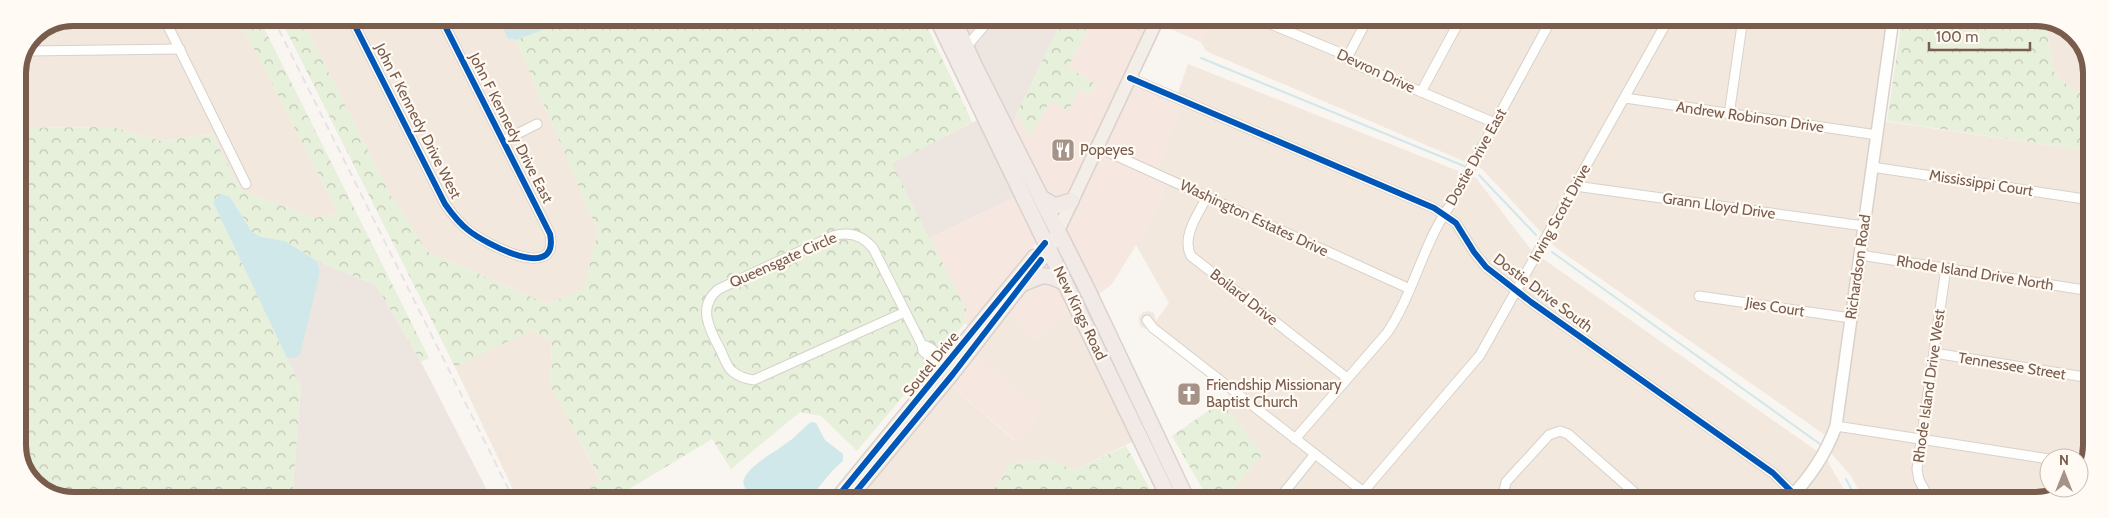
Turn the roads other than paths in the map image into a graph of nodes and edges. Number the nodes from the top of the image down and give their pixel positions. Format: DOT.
graph roads {
  1 [pos="168,26"];
  2 [pos="356,26"];
  3 [pos="445,26"];
  4 [pos="941,26"];
  5 [pos="957,26"];
  6 [pos="984,26"];
  7 [pos="1154,26"];
  8 [pos="1278,26"];
  9 [pos="1364,26"];
  10 [pos="1457,26"];
  11 [pos="1548,26"];
  12 [pos="1666,26"];
  13 [pos="1742,26"];
  14 [pos="1892,26"];
  15 [pos="967,46"];
  16 [pos="180,49"];
  17 [pos="32,51"];
  18 [pos="1346,58"];
  19 [pos="968,66"];
  20 [pos="1130,78"];
  21 [pos="1421,92"];
  22 [pos="1625,98"];
  23 [pos="1729,115"];
  24 [pos="1495,123"];
  25 [pos="537,124"];
  26 [pos="1876,134"];
  27 [pos="503,141"];
  28 [pos="1097,147"];
  29 [pos="1872,166"];
  30 [pos="246,184"];
  31 [pos="1575,186"];
  32 [pos="1207,197"];
  33 [pos="1043,199"];
  34 [pos="2083,199"];
  35 [pos="1071,201"];
  36 [pos="1444,214"];
  37 [pos="1864,226"];
  38 [pos="1058,230"];
  39 [pos="1047,246"];
  40 [pos="548,251"];
  41 [pos="1860,255"];
  42 [pos="1946,268"];
  43 [pos="1022,284"];
  44 [pos="1065,284"];
  45 [pos="1410,289"];
  46 [pos="1516,290"];
  47 [pos="2083,290"];
  48 [pos="1699,296"];
  49 [pos="905,312"];
  50 [pos="1850,318"];
  51 [pos="1147,320"];
  52 [pos="1934,353"];
  53 [pos="947,368"];
  54 [pos="2083,377"];
  55 [pos="1347,378"];
  56 [pos="1836,426"];
  57 [pos="1145,430"];
  58 [pos="1922,438"];
  59 [pos="1295,439"];
  60 [pos="1314,454"];
  61 [pos="2039,457"];
  62 [pos="842,492"];
  63 [pos="855,492"];
  64 [pos="1167,492"];
  65 [pos="1182,492"];
  66 [pos="1284,492"];
  67 [pos="1363,492"];
  68 [pos="1505,492"];
  69 [pos="1634,492"];
  70 [pos="1787,492"];
  71 [pos="1796,492"];
  72 [pos="1926,492"];
  1 -- 16 [label="street"];
  2 -- 40 [label="street, John F Kennedy Drive West"];
  3 -- 27 [label="street, John F Kennedy Drive East"];
  4 -- 19 [label="highway, New Kings Road"];
  5 -- 15 [label="highway, New Kings Road"];
  6 -- 15 [label="street"];
  7 -- 20 [label="main road, Soutel Drive"];
  8 -- 18 [label="street, Devron Drive"];
  9 -- 18 [label="street"];
  10 -- 21 [label="street"];
  11 -- 24 [label="street, Dostie Drive East"];
  12 -- 22 [label="street, Irving Scott Drive"];
  13 -- 23 [label="street"];
  14 -- 26 [label="street, Richardson Road"];
  15 -- 19 [label="highway, New Kings Road"];
  16 -- 17 [label="street"];
  16 -- 30 [label="street"];
  18 -- 21 [label="street, Devron Drive"];
  19 -- 33 [label="highway, New Kings Road"];
  19 -- 39 [label="highway, New Kings Road"];
  20 -- 28 [label="main road, Soutel Drive"];
  20 -- 36 [label="street, Dostie Drive South"];
  21 -- 24 [label="street, Devron Drive"];
  22 -- 23 [label="street, Andrew Robinson Drive"];
  22 -- 31 [label="street, Irving Scott Drive"];
  23 -- 26 [label="street, Andrew Robinson Drive"];
  24 -- 36 [label="street, Dostie Drive East"];
  25 -- 27 [label="street"];
  26 -- 29 [label="street, Richardson Road"];
  27 -- 40 [label="street, John F Kennedy Drive East"];
  28 -- 32 [label="street, Washington Estates Drive"];
  28 -- 35 [label="main road, Soutel Drive"];
  29 -- 34 [label="street, Mississippi Court"];
  29 -- 37 [label="street, Richardson Road"];
  31 -- 37 [label="street, Grann Lloyd Drive"];
  31 -- 46 [label="street, Irving Scott Drive"];
  32 -- 45 [label="street, Washington Estates Drive"];
  32 -- 55 [label="street, Boilard Drive"];
  33 -- 35 [label="highway"];
  33 -- 38 [label="highway, New Kings Road"];
  35 -- 38 [label="main road, Soutel Drive"];
  36 -- 45 [label="street, Dostie Drive East"];
  36 -- 46 [label="street, Dostie Drive South"];
  37 -- 41 [label="street, Richardson Road"];
  38 -- 39 [label="main road, Soutel Drive"];
  38 -- 57 [label="highway, New Kings Road"];
  39 -- 43 [label="main road, Soutel Drive"];
  39 -- 44 [label="highway, New Kings Road"];
  39 -- 53 [label="main road, Soutel Drive"];
  41 -- 42 [label="street, Rhode Island Drive North"];
  41 -- 50 [label="street, Richardson Road"];
  42 -- 47 [label="street, Rhode Island Drive North"];
  42 -- 52 [label="street, Rhode Island Drive West"];
  43 -- 44 [label="highway"];
  43 -- 53 [label="main road, Soutel Drive"];
  44 -- 57 [label="highway, New Kings Road"];
  45 -- 55 [label="street, Dostie Drive East"];
  46 -- 67 [label="street, Irving Scott Drive"];
  46 -- 70 [label="street, Dostie Drive South"];
  48 -- 50 [label="street, Jies Court"];
  49 -- 49 [label="street, Queensgate Circle"];
  49 -- 53 [label="street, Queensgate Circle"];
  50 -- 56 [label="street, Richardson Road"];
  51 -- 59 [label="street"];
  52 -- 54 [label="street, Tennessee Street"];
  52 -- 58 [label="street, Rhode Island Drive West"];
  53 -- 62 [label="main road, Soutel Drive"];
  53 -- 63 [label="main road, Soutel Drive"];
  55 -- 59 [label="street, Dostie Drive East"];
  56 -- 58 [label="street"];
  56 -- 71 [label="street, Richardson Road"];
  57 -- 64 [label="highway, New Kings Road"];
  57 -- 65 [label="highway, New Kings Road"];
  58 -- 61 [label="street"];
  58 -- 72 [label="street, Rhode Island Drive West"];
  59 -- 60 [label="street"];
  60 -- 66 [label="street"];
  60 -- 67 [label="street"];
  68 -- 69 [label="street"];
}
